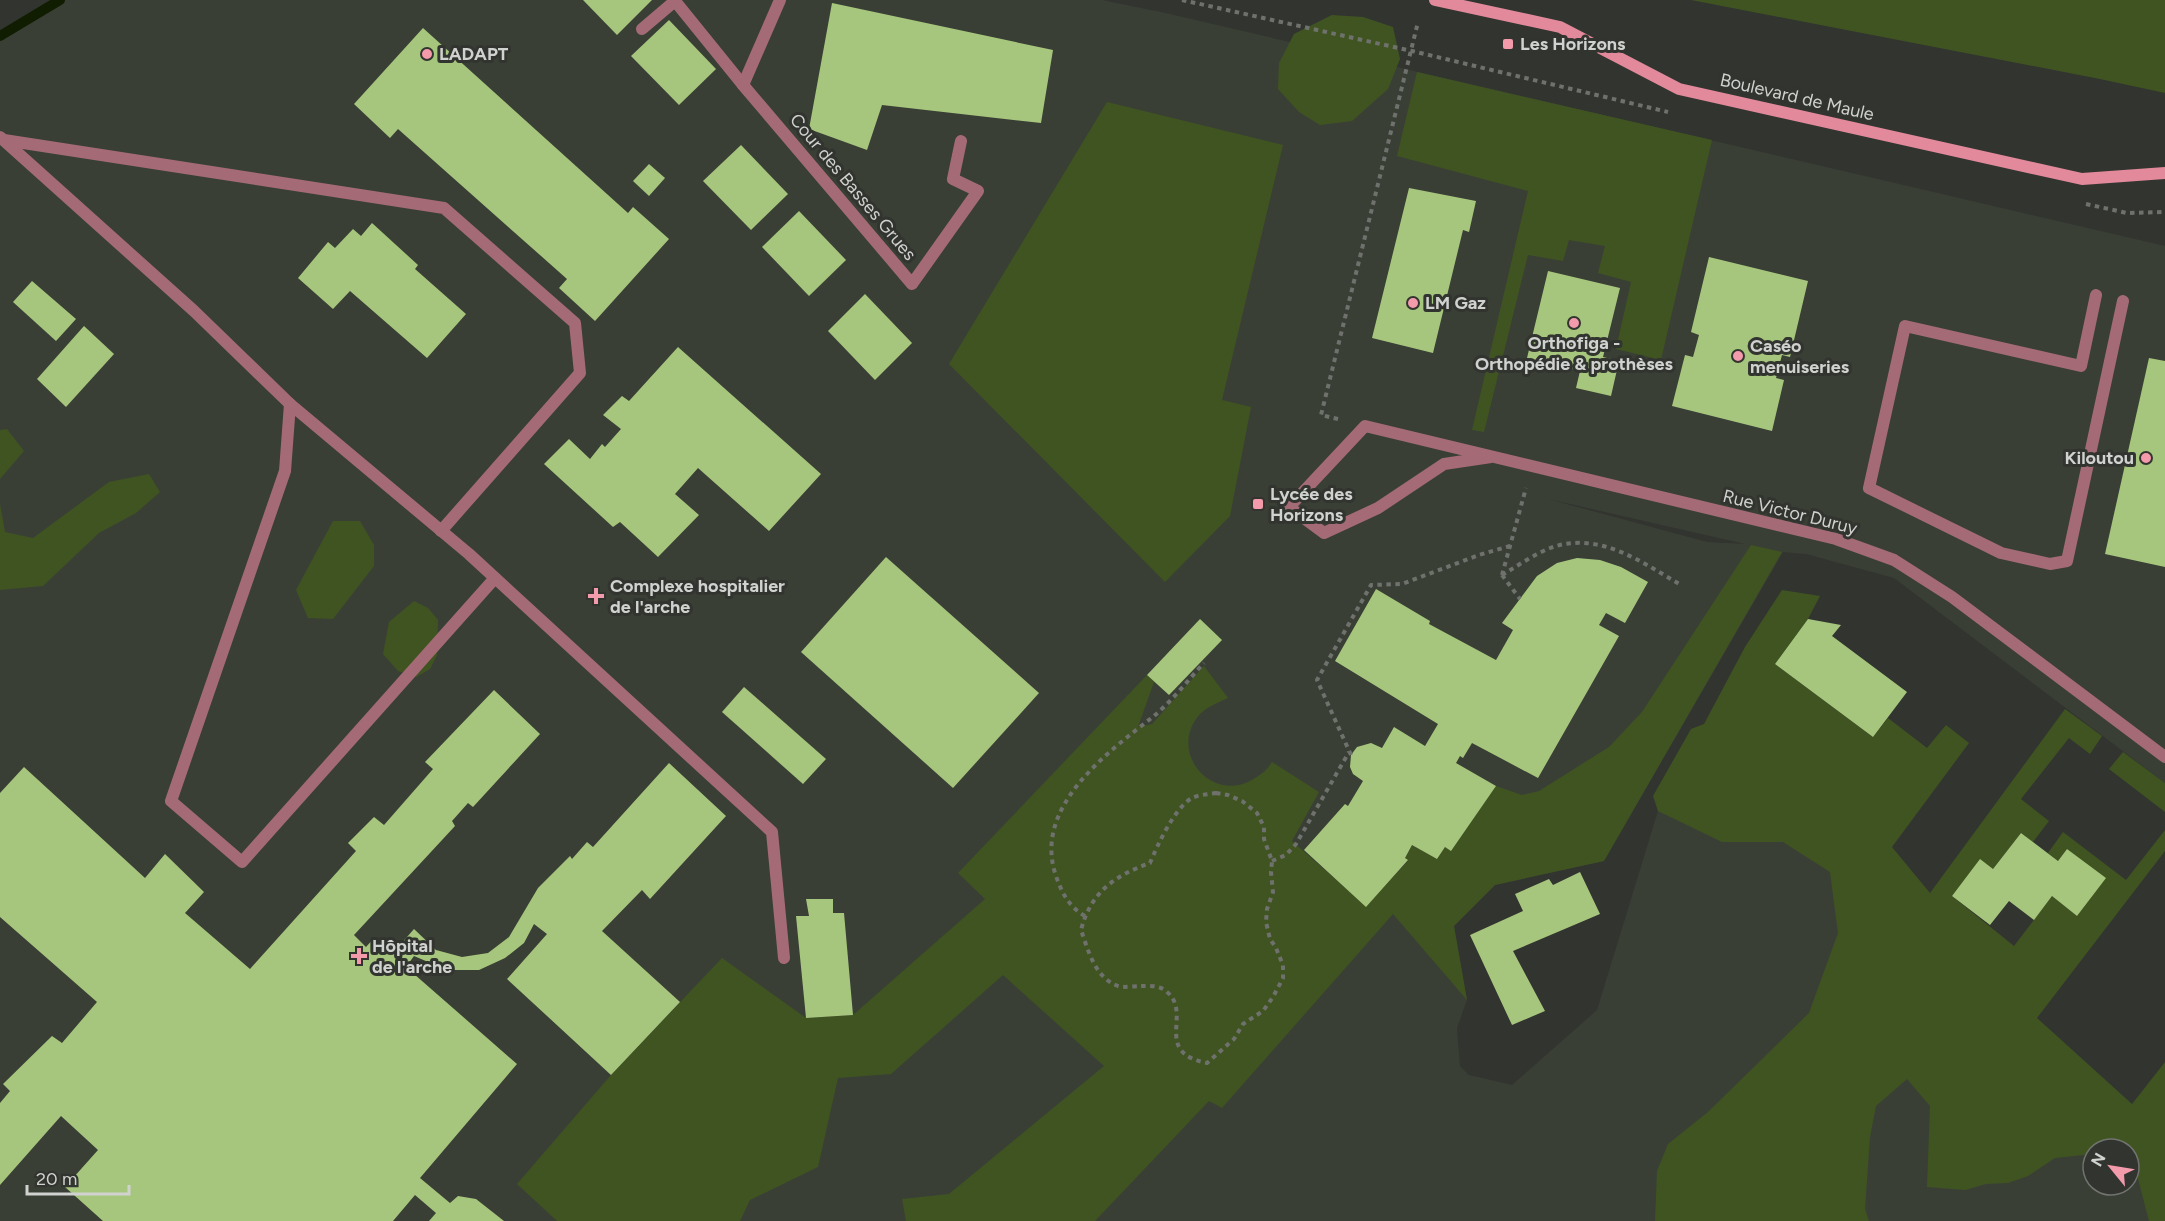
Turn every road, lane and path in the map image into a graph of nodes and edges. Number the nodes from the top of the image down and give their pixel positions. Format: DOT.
graph roads {
  1 [pos="780,0"];
  2 [pos="1182,0"];
  3 [pos="1435,0"];
  4 [pos="1418,22"];
  5 [pos="642,29"];
  6 [pos="1412,51"];
  7 [pos="743,85"];
  8 [pos="1,139"];
  9 [pos="961,141"];
  10 [pos="2165,173"];
  11 [pos="2096,295"];
  12 [pos="2123,301"];
  13 [pos="290,404"];
  14 [pos="1365,426"];
  15 [pos="1491,457"];
  16 [pos="1531,466"];
  17 [pos="441,531"];
  18 [pos="1510,546"];
  19 [pos="1502,575"];
  20 [pos="495,578"];
  21 [pos="1681,585"];
  22 [pos="1520,599"];
  23 [pos="1204,663"];
  24 [pos="2165,757"];
  25 [pos="1272,861"];
  26 [pos="1085,916"];
  27 [pos="784,958"];
  1 -- 7 [label="street"];
  2 -- 6 [label="path"];
  3 -- 10 [label="main road, Boulevard de Maule"];
  4 -- 6 [label="path"];
  5 -- 7 [label="street, Cour des Basses Grues"];
  6 -- 14 [label="path"];
  7 -- 9 [label="street, Cour des Basses Grues"];
  8 -- 13 [label="street"];
  8 -- 17 [label="street"];
  11 -- 12 [label="street"];
  13 -- 17 [label="street"];
  13 -- 20 [label="street"];
  14 -- 15 [label="street, Rue Victor Duruy"];
  14 -- 15 [label="street, Rue Victor Duruy"];
  15 -- 16 [label="street, Rue Victor Duruy"];
  16 -- 18 [label="path"];
  16 -- 24 [label="street, Rue Victor Duruy"];
  17 -- 20 [label="street"];
  18 -- 19 [label="path"];
  18 -- 25 [label="path"];
  19 -- 21 [label="path"];
  19 -- 22 [label="path"];
  20 -- 27 [label="street"];
  23 -- 26 [label="path"];
  25 -- 26 [label="path"];
  25 -- 26 [label="path"];
}
